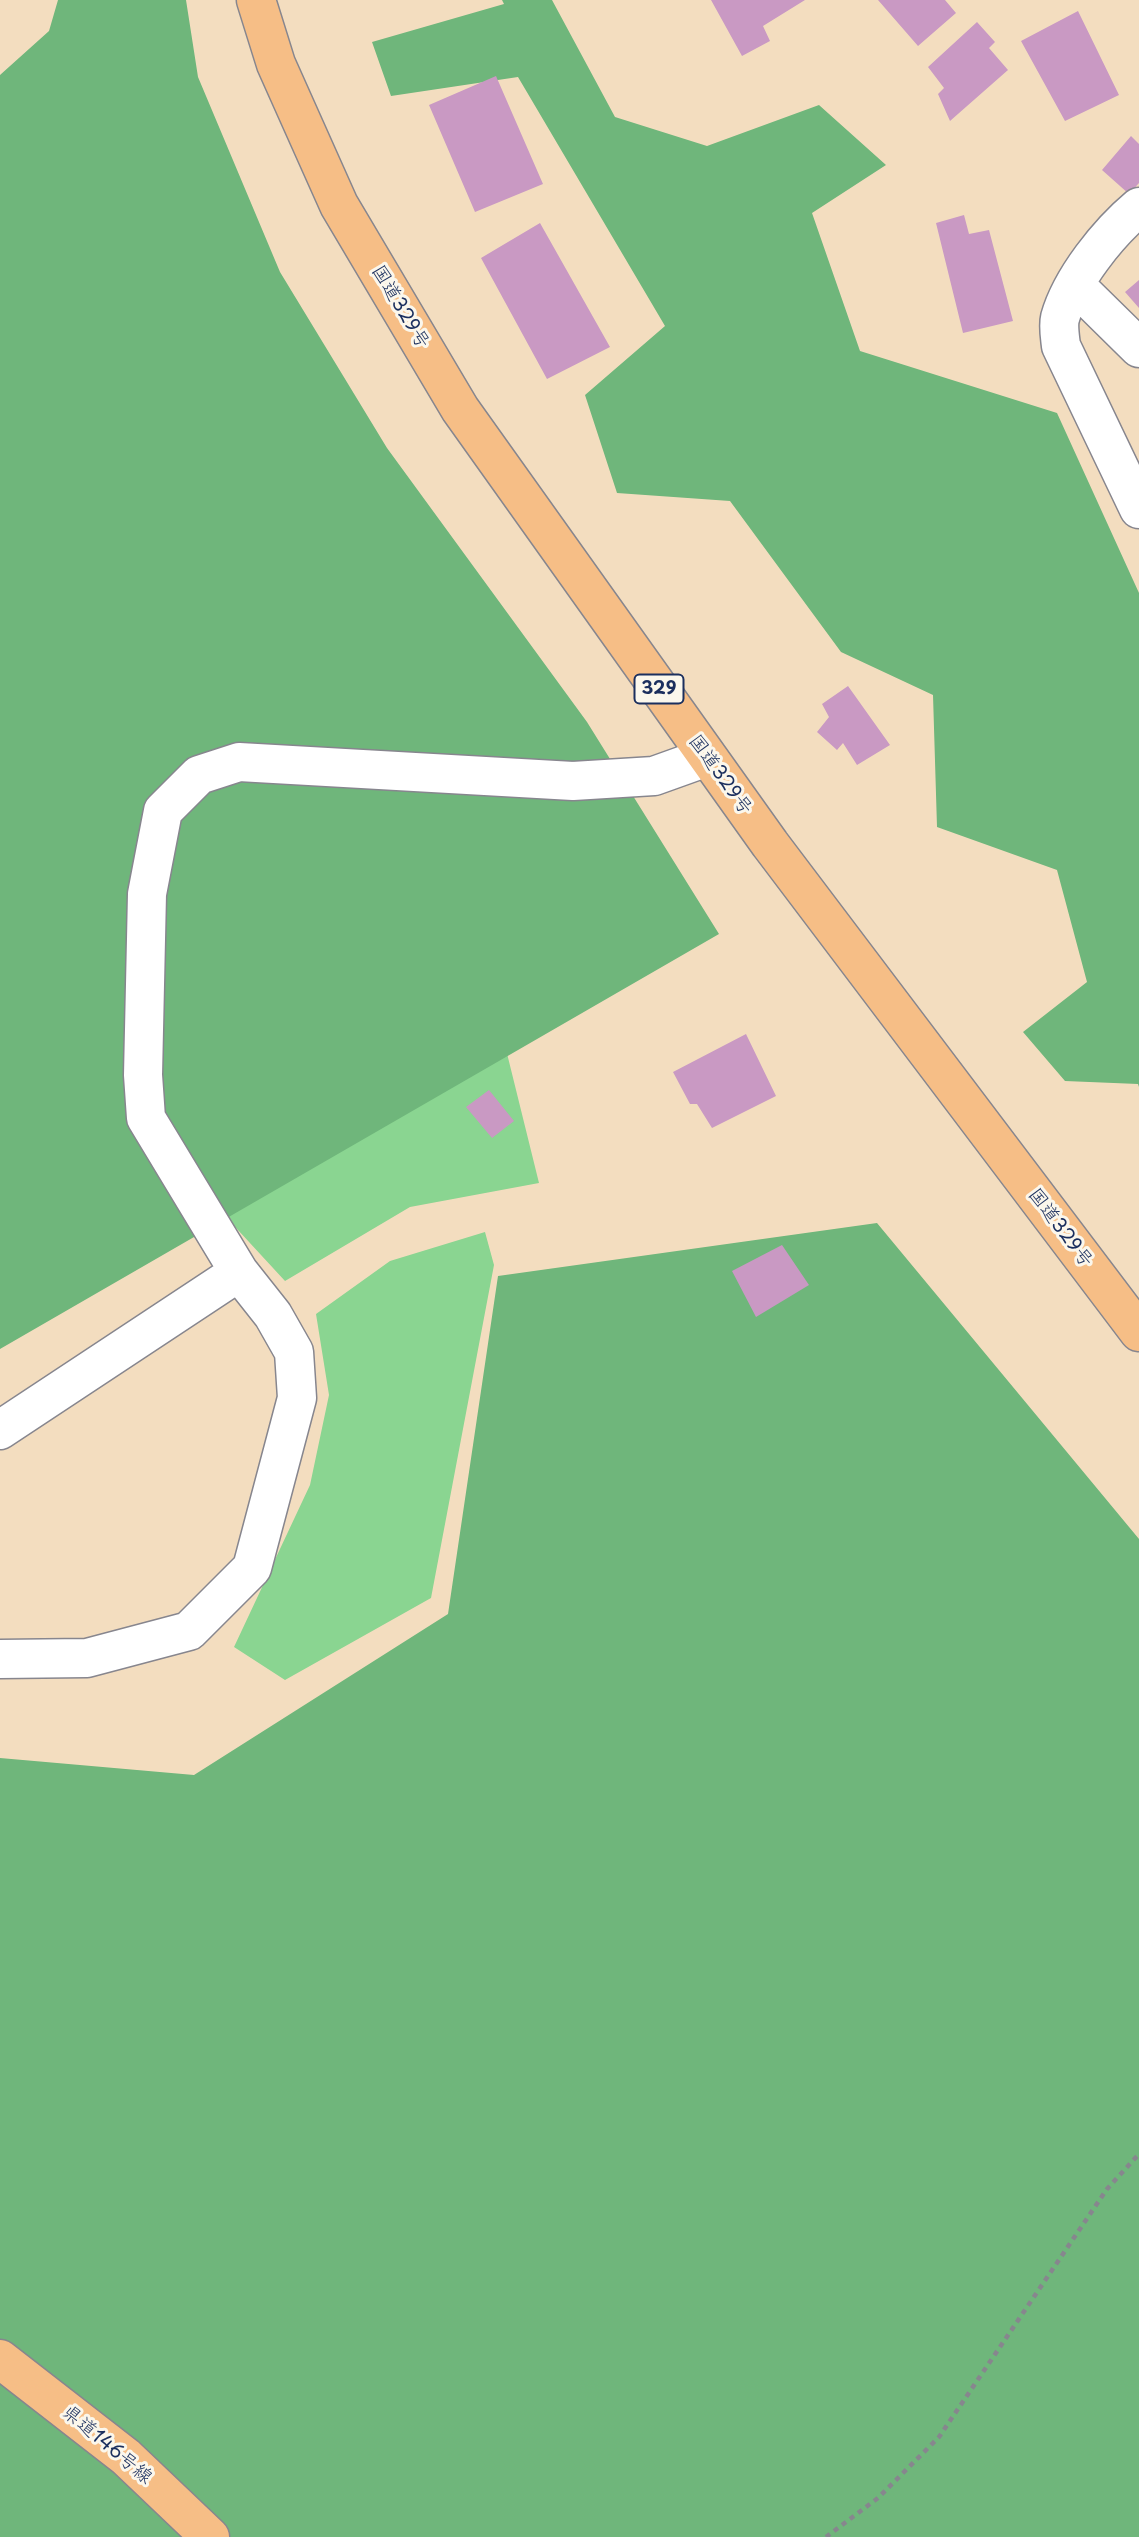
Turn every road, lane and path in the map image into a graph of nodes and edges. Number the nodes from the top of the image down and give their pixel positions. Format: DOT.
graph roads {
  1 [pos="256,0"];
  2 [pos="1139,206"];
  3 [pos="1075,285"];
  4 [pos="1139,348"];
  5 [pos="1139,509"];
  6 [pos="707,757"];
  7 [pos="239,1272"];
  8 [pos="1139,1332"];
  9 [pos="0,1430"];
  10 [pos="0,1659"];
  11 [pos="1139,2154"];
  12 [pos="0,2358"];
  13 [pos="209,2537"];
  14 [pos="826,2537"];
  1 -- 6 [label="main road, 国道329号 / 329"];
  2 -- 3 [label="street"];
  3 -- 4 [label="street"];
  3 -- 5 [label="street"];
  6 -- 7 [label="street"];
  6 -- 8 [label="main road, 国道329号 / 329"];
  7 -- 9 [label="street"];
  7 -- 10 [label="street"];
  11 -- 14 [label="path"];
  12 -- 13 [label="main road, 県道146号線"];
}
